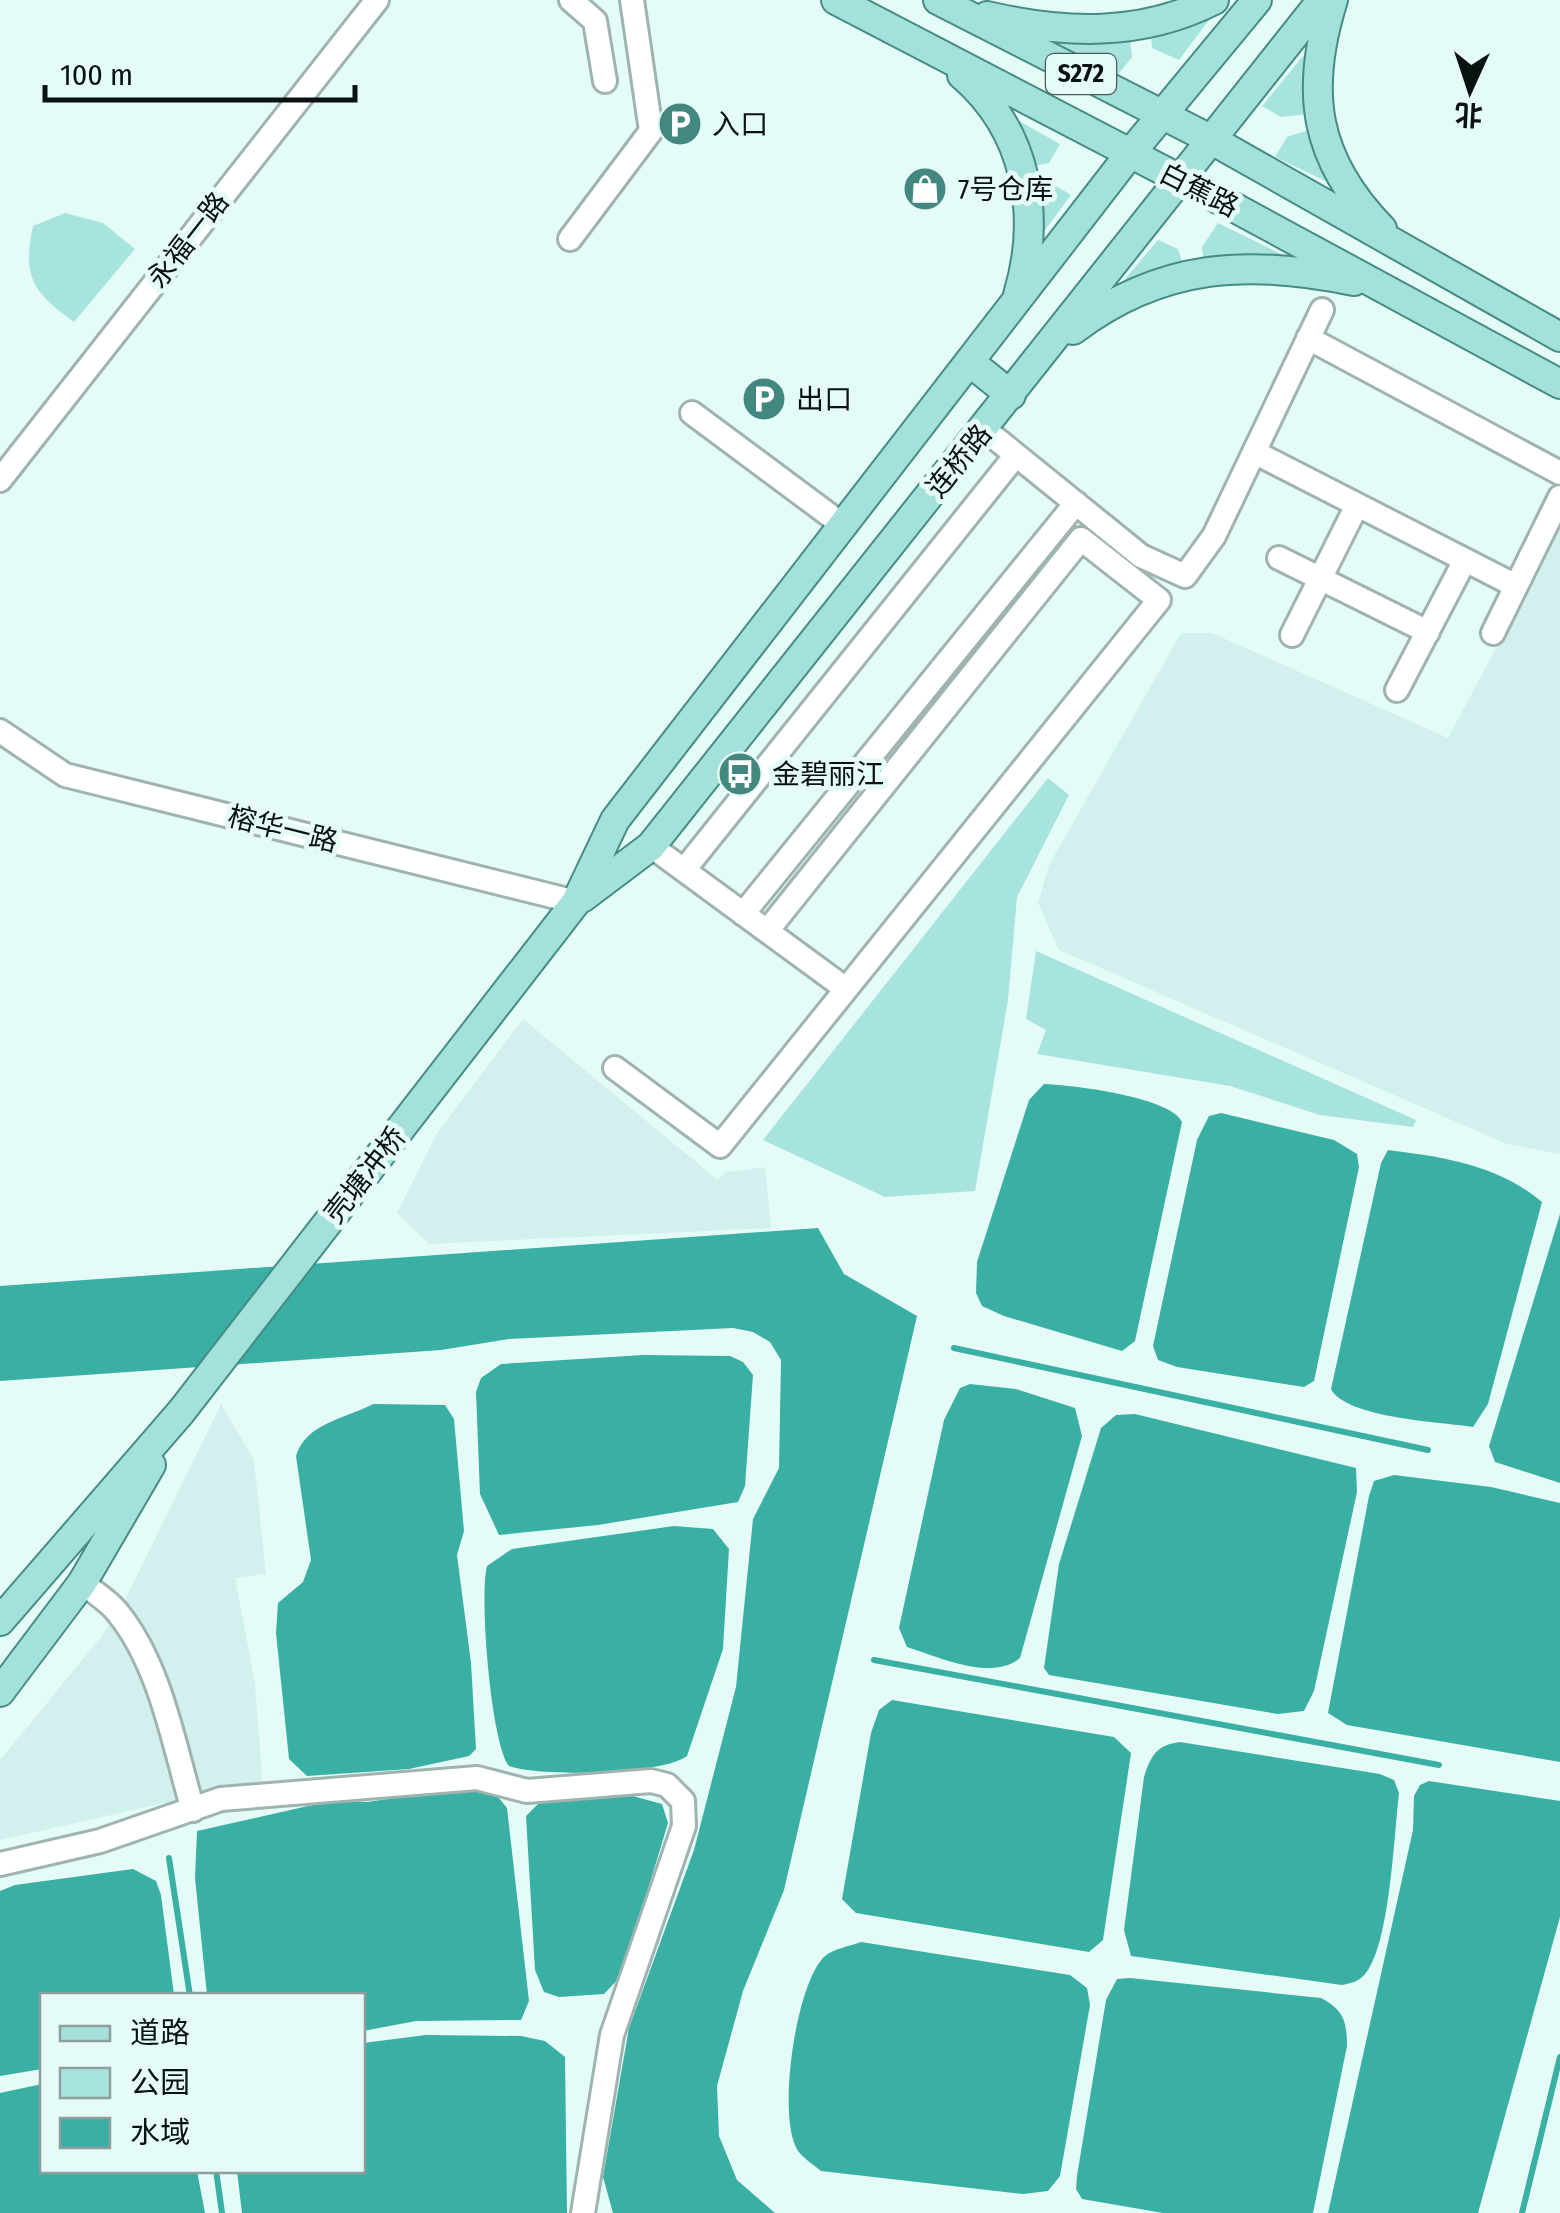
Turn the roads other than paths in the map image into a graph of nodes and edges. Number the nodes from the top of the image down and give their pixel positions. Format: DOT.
graph roads {
  1 [pos="376,0"];
  2 [pos="572,0"];
  3 [pos="632,0"];
  4 [pos="1214,0"];
  5 [pos="1257,0"];
  6 [pos="1322,0"];
  7 [pos="1334,0"];
  8 [pos="840,1"];
  9 [pos="945,4"];
  10 [pos="936,52"];
  11 [pos="605,82"];
  12 [pos="1165,117"];
  13 [pos="1212,140"];
  14 [pos="1129,155"];
  15 [pos="1179,178"];
  16 [pos="570,239"];
  17 [pos="1397,245"];
  18 [pos="1377,285"];
  19 [pos="1015,306"];
  20 [pos="1322,310"];
  21 [pos="1560,336"];
  22 [pos="1308,338"];
  23 [pos="1048,349"];
  24 [pos="972,362"];
  25 [pos="1560,384"];
  26 [pos="1012,395"];
  27 [pos="692,413"];
  28 [pos="984,430"];
  29 [pos="1254,452"];
  30 [pos="1016,455"];
  31 [pos="1560,474"];
  32 [pos="0,480"];
  33 [pos="1560,497"];
  34 [pos="1076,504"];
  35 [pos="1357,505"];
  36 [pos="844,526"];
  37 [pos="1279,558"];
  38 [pos="1466,560"];
  39 [pos="1321,578"];
  40 [pos="1516,586"];
  41 [pos="1428,632"];
  42 [pos="1493,633"];
  43 [pos="1292,635"];
  44 [pos="1397,690"];
  45 [pos="0,731"];
  46 [pos="650,846"];
  47 [pos="684,870"];
  48 [pos="576,902"];
  49 [pos="743,914"];
  50 [pos="767,931"];
  51 [pos="549,938"];
  52 [pos="846,989"];
  53 [pos="614,1068"];
  54 [pos="182,1412"];
  55 [pos="82,1583"];
  56 [pos="0,1621"];
  57 [pos="0,1692"];
  58 [pos="193,1810"];
  59 [pos="0,1864"];
  60 [pos="582,2213"];
  1 -- 32 [label="street, 永福一路"];
  2 -- 11 [label="street"];
  3 -- 16 [label="street"];
  4 -- 9 [label="main road"];
  5 -- 12 [label="main road, 连桥路"];
  6 -- 13 [label="main road, 连桥路"];
  7 -- 17 [label="main road"];
  8 -- 10 [label="main road, 白蕉路 / S272"];
  9 -- 12 [label="main road, S272"];
  10 -- 14 [label="main road, 白蕉路 / S272"];
  10 -- 19 [label="main road"];
  12 -- 13 [label="main road, S272"];
  12 -- 14 [label="main road, 连桥路"];
  13 -- 15 [label="main road, 连桥路"];
  13 -- 17 [label="main road"];
  14 -- 15 [label="main road, 白蕉路 / S272"];
  14 -- 19 [label="main road, 连桥路"];
  15 -- 18 [label="main road, 白蕉路"];
  15 -- 23 [label="main road, 连桥路"];
  17 -- 21 [label="main road"];
  18 -- 23 [label="main road"];
  18 -- 25 [label="main road, 白蕉路"];
  19 -- 24 [label="main road, 连桥路"];
  20 -- 22 [label="street"];
  22 -- 29 [label="street"];
  22 -- 31 [label="street"];
  23 -- 26 [label="main road, 连桥路"];
  24 -- 26 [label="main road"];
  24 -- 36 [label="main road, 连桥路"];
  26 -- 28 [label="main road, 连桥路"];
  27 -- 36 [label="street"];
  28 -- 30 [label="street"];
  28 -- 46 [label="main road, 连桥路"];
  29 -- 34 [label="street"];
  29 -- 35 [label="street"];
  30 -- 34 [label="street"];
  30 -- 47 [label="street"];
  33 -- 40 [label="street"];
  34 -- 49 [label="street"];
  35 -- 38 [label="street"];
  35 -- 39 [label="street"];
  36 -- 48 [label="main road, 连桥路"];
  37 -- 39 [label="street"];
  38 -- 40 [label="street"];
  38 -- 41 [label="street"];
  39 -- 41 [label="street"];
  39 -- 43 [label="street"];
  40 -- 42 [label="street"];
  41 -- 44 [label="street"];
  45 -- 48 [label="street, 榕华一路"];
  46 -- 47 [label="street"];
  46 -- 48 [label="main road, 连桥路"];
  47 -- 49 [label="street"];
  48 -- 51 [label="main road, 连桥路"];
  49 -- 50 [label="street"];
  50 -- 52 [label="street"];
  50 -- 52 [label="street"];
  51 -- 54 [label="main road, 壳塘冲桥"];
  52 -- 53 [label="street"];
  54 -- 55 [label="main road"];
  54 -- 56 [label="main road"];
  55 -- 57 [label="main road"];
  55 -- 58 [label="street"];
  58 -- 59 [label="street"];
  58 -- 60 [label="street"];
}
